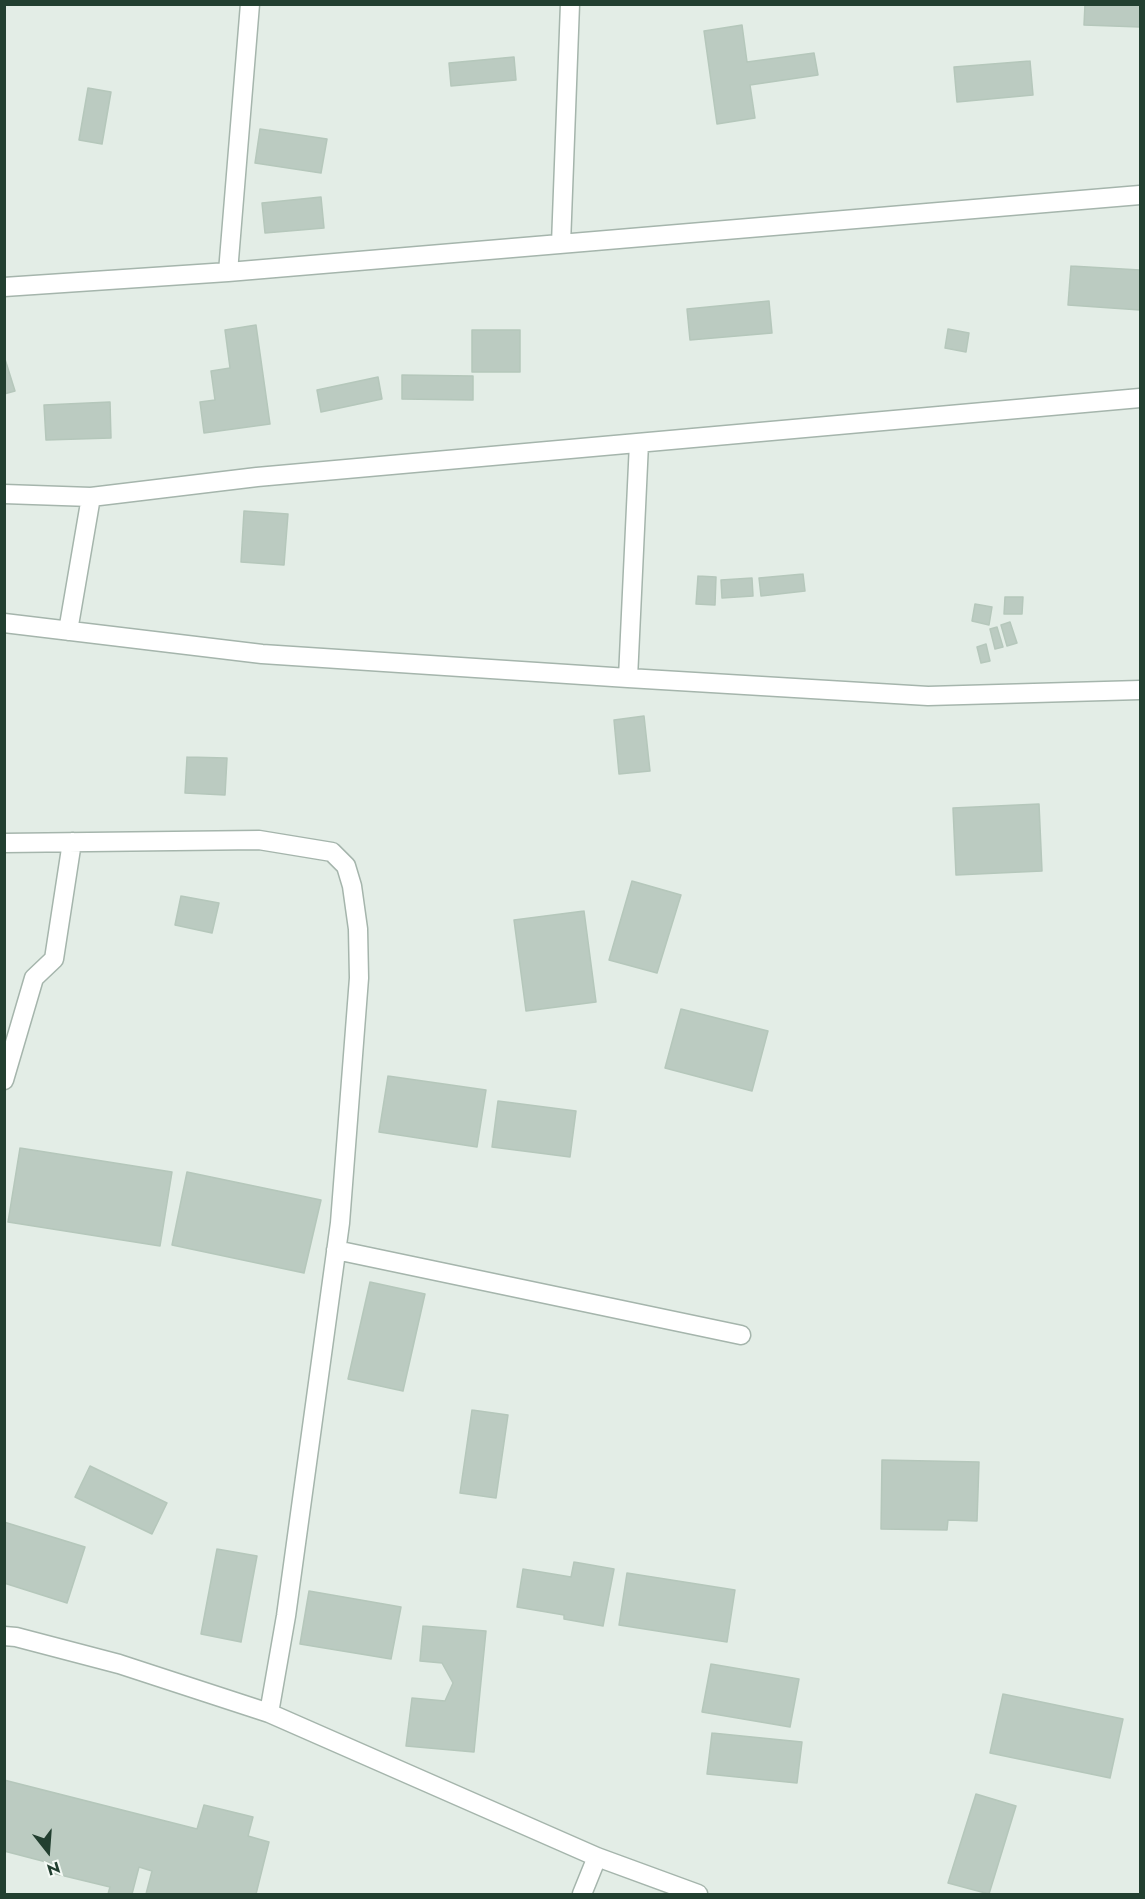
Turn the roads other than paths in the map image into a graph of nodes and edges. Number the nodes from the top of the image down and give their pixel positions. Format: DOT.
graph roads {
  1 [pos="249,4"];
  2 [pos="570,4"];
  3 [pos="1140,195"];
  4 [pos="561,244"];
  5 [pos="228,272"];
  6 [pos="4,287"];
  7 [pos="1140,398"];
  8 [pos="639,443"];
  9 [pos="4,494"];
  10 [pos="91,497"];
  11 [pos="4,622"];
  12 [pos="68,631"];
  13 [pos="628,678"];
  14 [pos="1140,690"];
  15 [pos="72,842"];
  16 [pos="4,843"];
  17 [pos="4,1080"];
  18 [pos="336,1250"];
  19 [pos="741,1335"];
  20 [pos="4,1636"];
  21 [pos="269,1713"];
  22 [pos="597,1857"];
  23 [pos="582,1894"];
  24 [pos="698,1894"];
  1 -- 5 [label="street"];
  2 -- 4 [label="street"];
  3 -- 4 [label="street"];
  4 -- 5 [label="street"];
  5 -- 6 [label="street"];
  7 -- 8 [label="street"];
  8 -- 10 [label="street"];
  8 -- 13 [label="street"];
  9 -- 10 [label="street"];
  10 -- 12 [label="street"];
  11 -- 12 [label="street"];
  12 -- 13 [label="street"];
  13 -- 14 [label="street"];
  15 -- 16 [label="street"];
  15 -- 17 [label="street"];
  15 -- 18 [label="street"];
  18 -- 19 [label="street"];
  18 -- 21 [label="street"];
  20 -- 21 [label="street"];
  21 -- 22 [label="street"];
  22 -- 23 [label="street"];
  22 -- 24 [label="street"];
}
